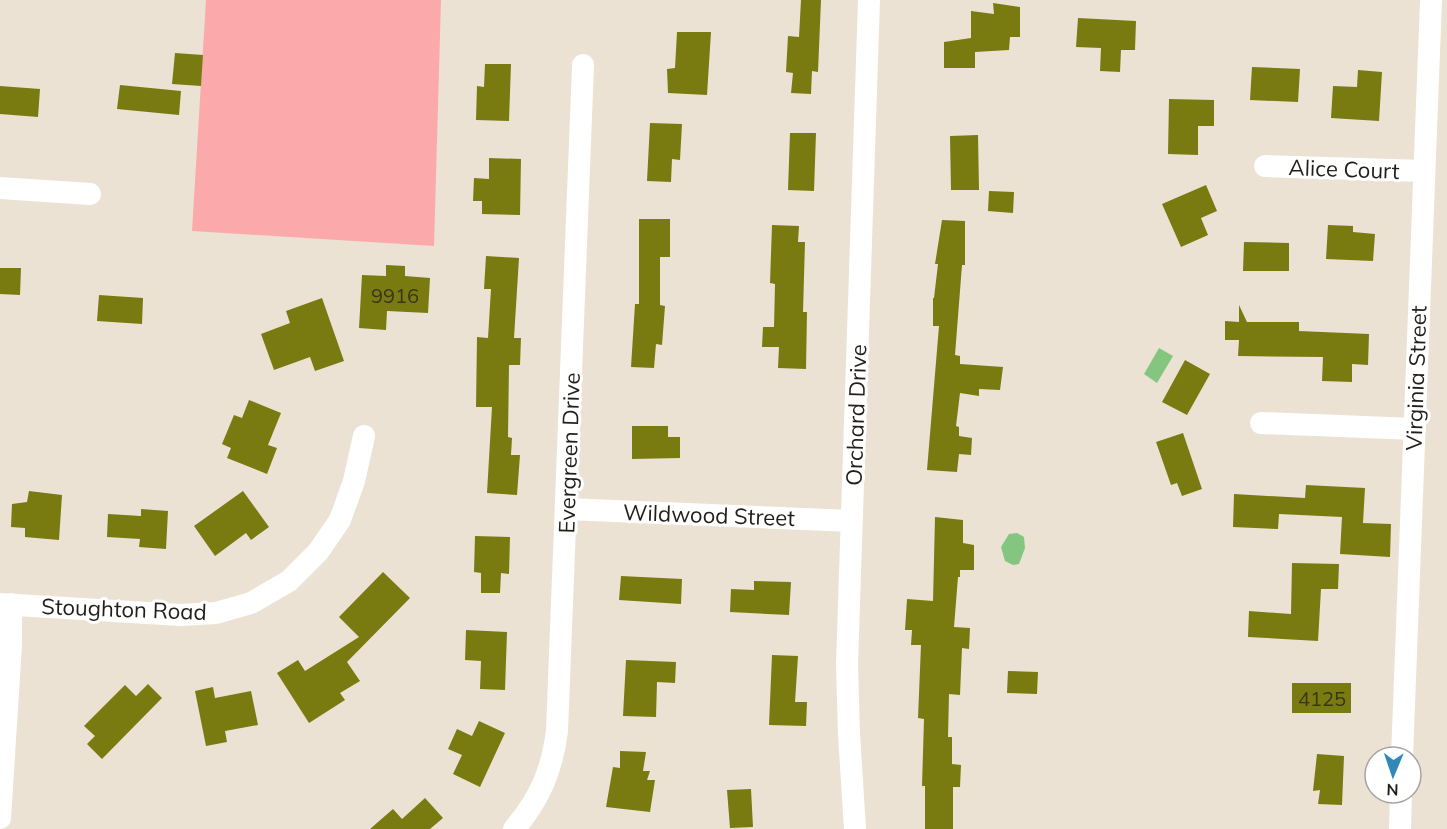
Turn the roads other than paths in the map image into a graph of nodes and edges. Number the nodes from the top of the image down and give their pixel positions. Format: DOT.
graph roads {
  1 [pos="869,0"];
  2 [pos="1431,0"];
  3 [pos="584,65"];
  4 [pos="1265,166"];
  5 [pos="1424,171"];
  6 [pos="0,188"];
  7 [pos="90,194"];
  8 [pos="1261,423"];
  9 [pos="1415,429"];
  10 [pos="364,436"];
  11 [pos="567,509"];
  12 [pos="851,521"];
  13 [pos="5,604"];
  14 [pos="1402,745"];
  15 [pos="1401,805"];
  16 [pos="0,818"];
  17 [pos="514,829"];
  18 [pos="855,829"];
  19 [pos="1400,829"];
  1 -- 12 [label="street, Orchard Drive"];
  2 -- 5 [label="street, Virginia Street"];
  3 -- 11 [label="street, Evergreen Drive"];
  4 -- 5 [label="street, Alice Court"];
  5 -- 9 [label="street, Virginia Street"];
  6 -- 7 [label="street"];
  8 -- 9 [label="street"];
  9 -- 14 [label="street, Virginia Street"];
  10 -- 13 [label="street, Stoughton Road"];
  11 -- 12 [label="street, Wildwood Street"];
  11 -- 17 [label="street, Evergreen Drive"];
  12 -- 18 [label="street, Orchard Drive"];
  13 -- 16 [label="street"];
  15 -- 19 [label="street"];
}
